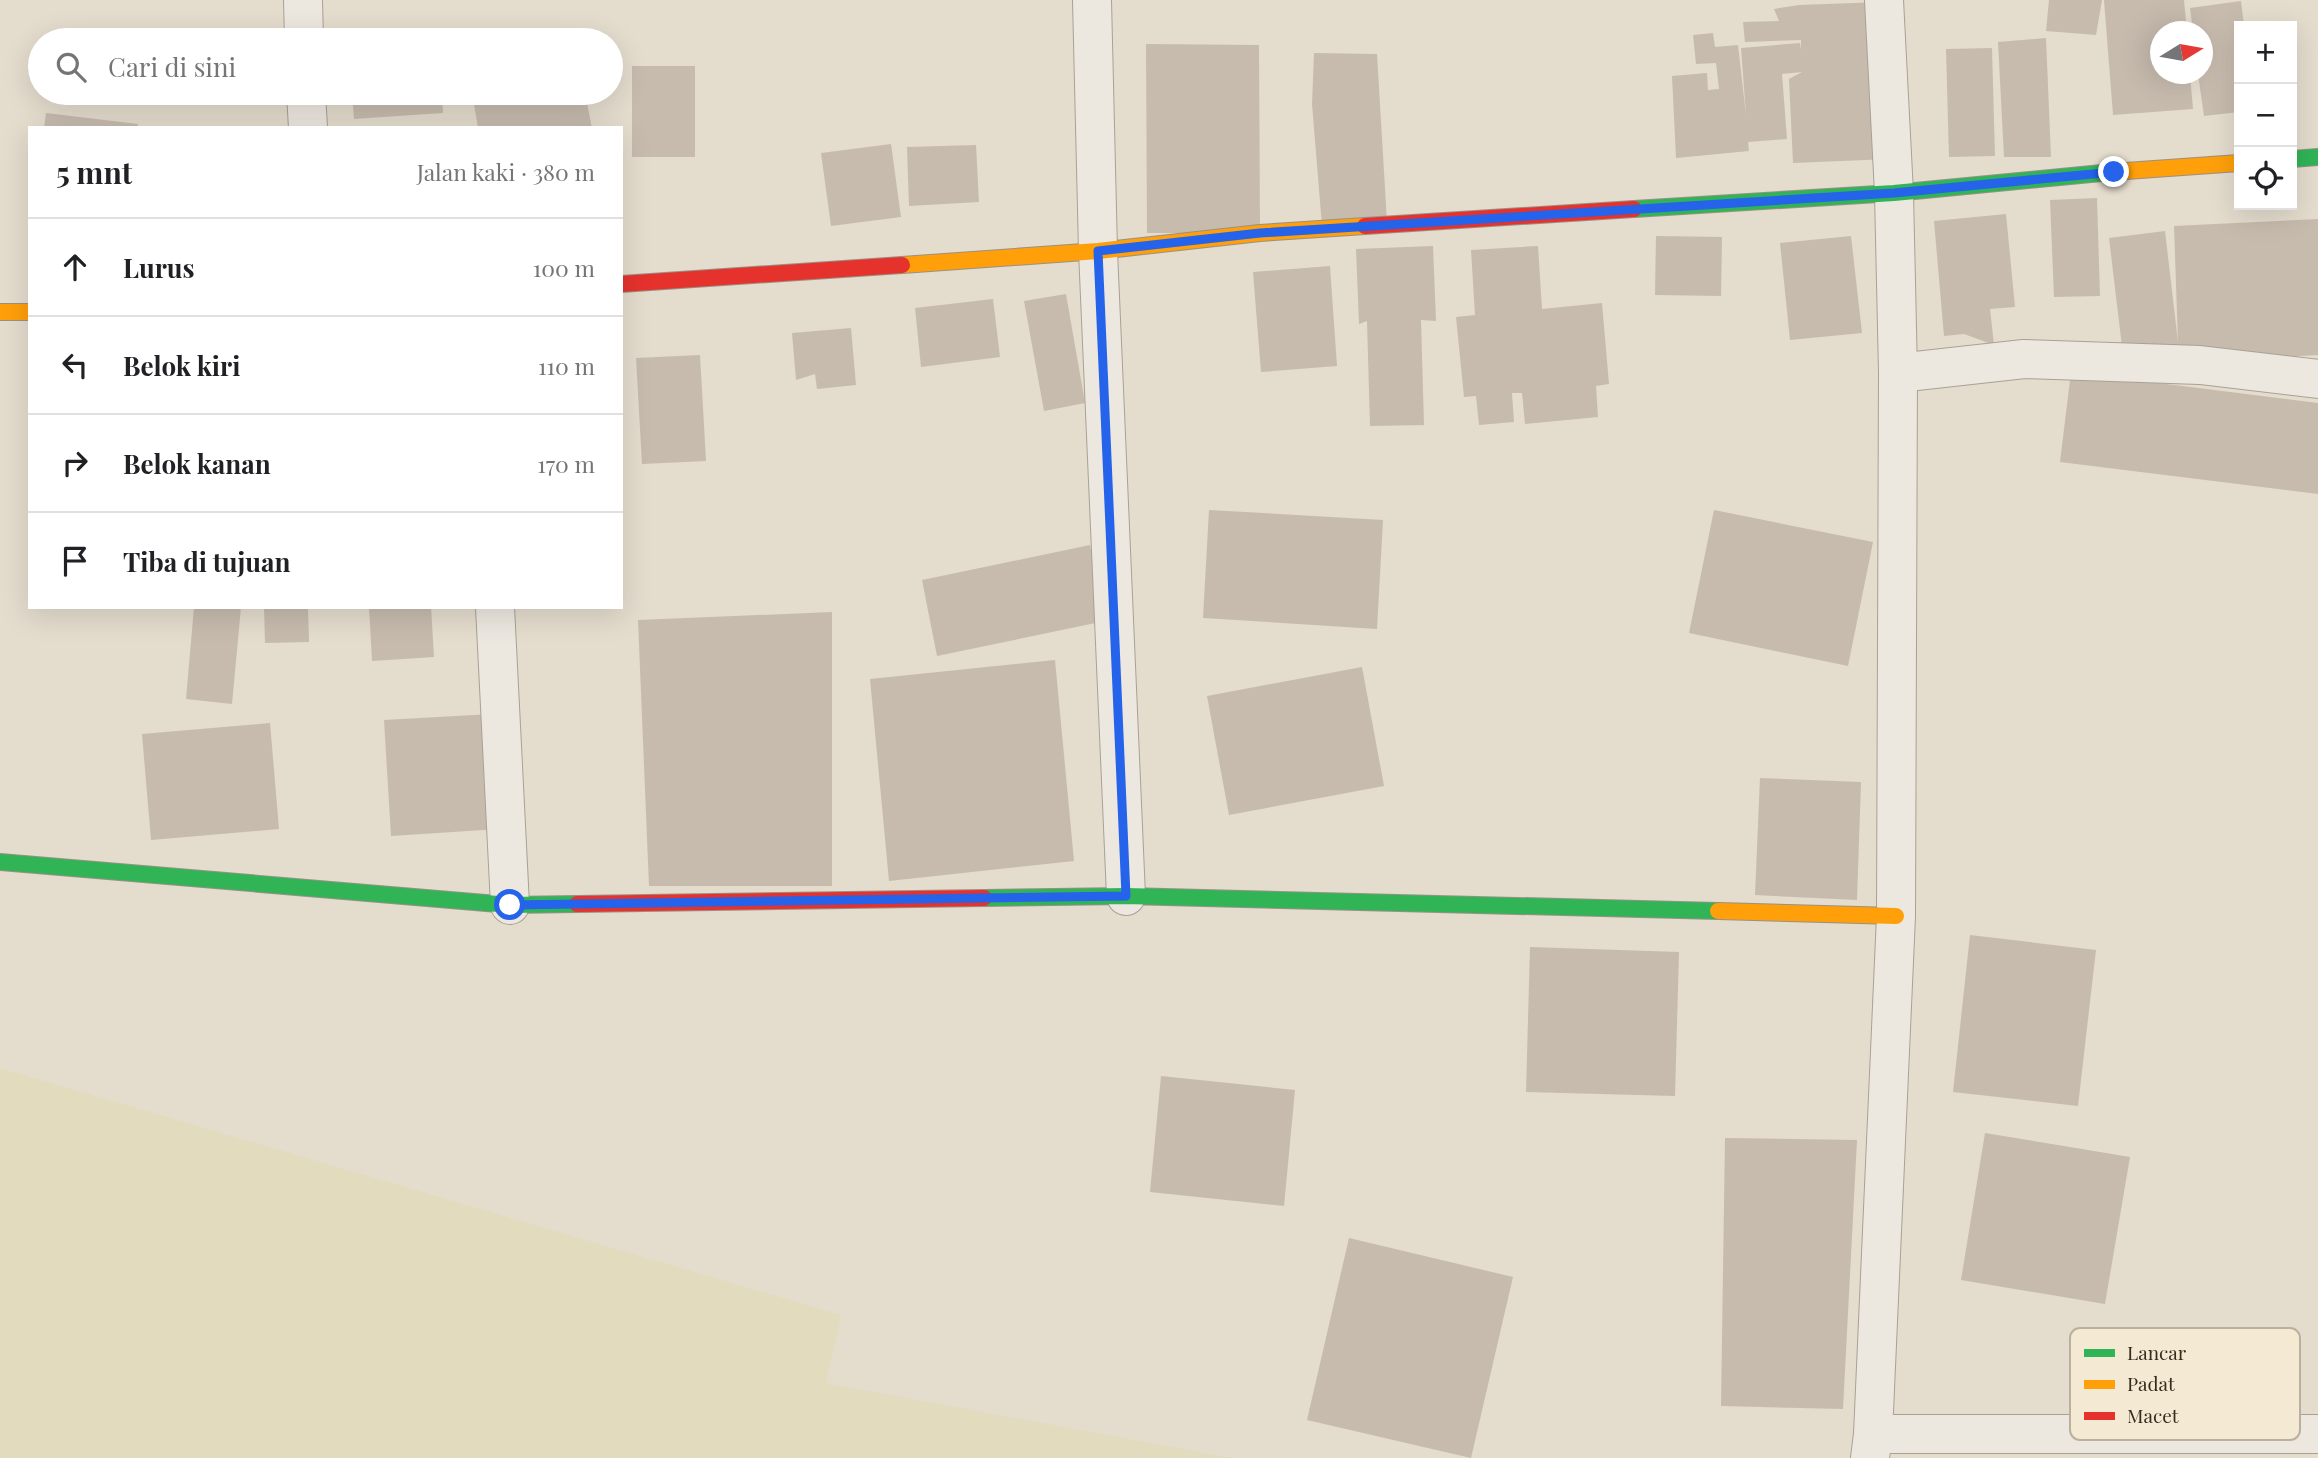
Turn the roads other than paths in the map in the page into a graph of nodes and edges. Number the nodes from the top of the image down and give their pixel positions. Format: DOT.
graph roads {
  1 [pos="303,0"];
  2 [pos="1092,0"];
  3 [pos="1884,0"];
  4 [pos="304,28"];
  5 [pos="307,105"];
  6 [pos="308,126"];
  7 [pos="2318,157"];
  8 [pos="2297,159"];
  9 [pos="2234,163"];
  10 [pos="1894,193"];
  11 [pos="1098,251"];
  12 [pos="623,284"];
  13 [pos="0,312"];
  14 [pos="28,312"];
  15 [pos="1898,373"];
  16 [pos="2318,379"];
  17 [pos="495,609"];
  18 [pos="0,862"];
  19 [pos="1126,896"];
  20 [pos="510,905"];
  21 [pos="1896,916"];
  22 [pos="2300,1434"];
  23 [pos="2318,1434"];
  24 [pos="2095,1440"];
  25 [pos="1872,1446"];
  1 -- 4 [label="street"];
  2 -- 11 [label="street"];
  3 -- 10 [label="street"];
  5 -- 6 [label="street"];
  7 -- 8 [label="street"];
  9 -- 10 [label="street"];
  10 -- 11 [label="street"];
  10 -- 15 [label="street"];
  11 -- 12 [label="street"];
  11 -- 19 [label="street"];
  13 -- 14 [label="street"];
  15 -- 16 [label="street"];
  15 -- 21 [label="street"];
  17 -- 20 [label="street"];
  18 -- 20 [label="street"];
  19 -- 20 [label="street"];
  19 -- 21 [label="street"];
  21 -- 25 [label="street"];
  22 -- 23 [label="street"];
  24 -- 25 [label="street"];
}
